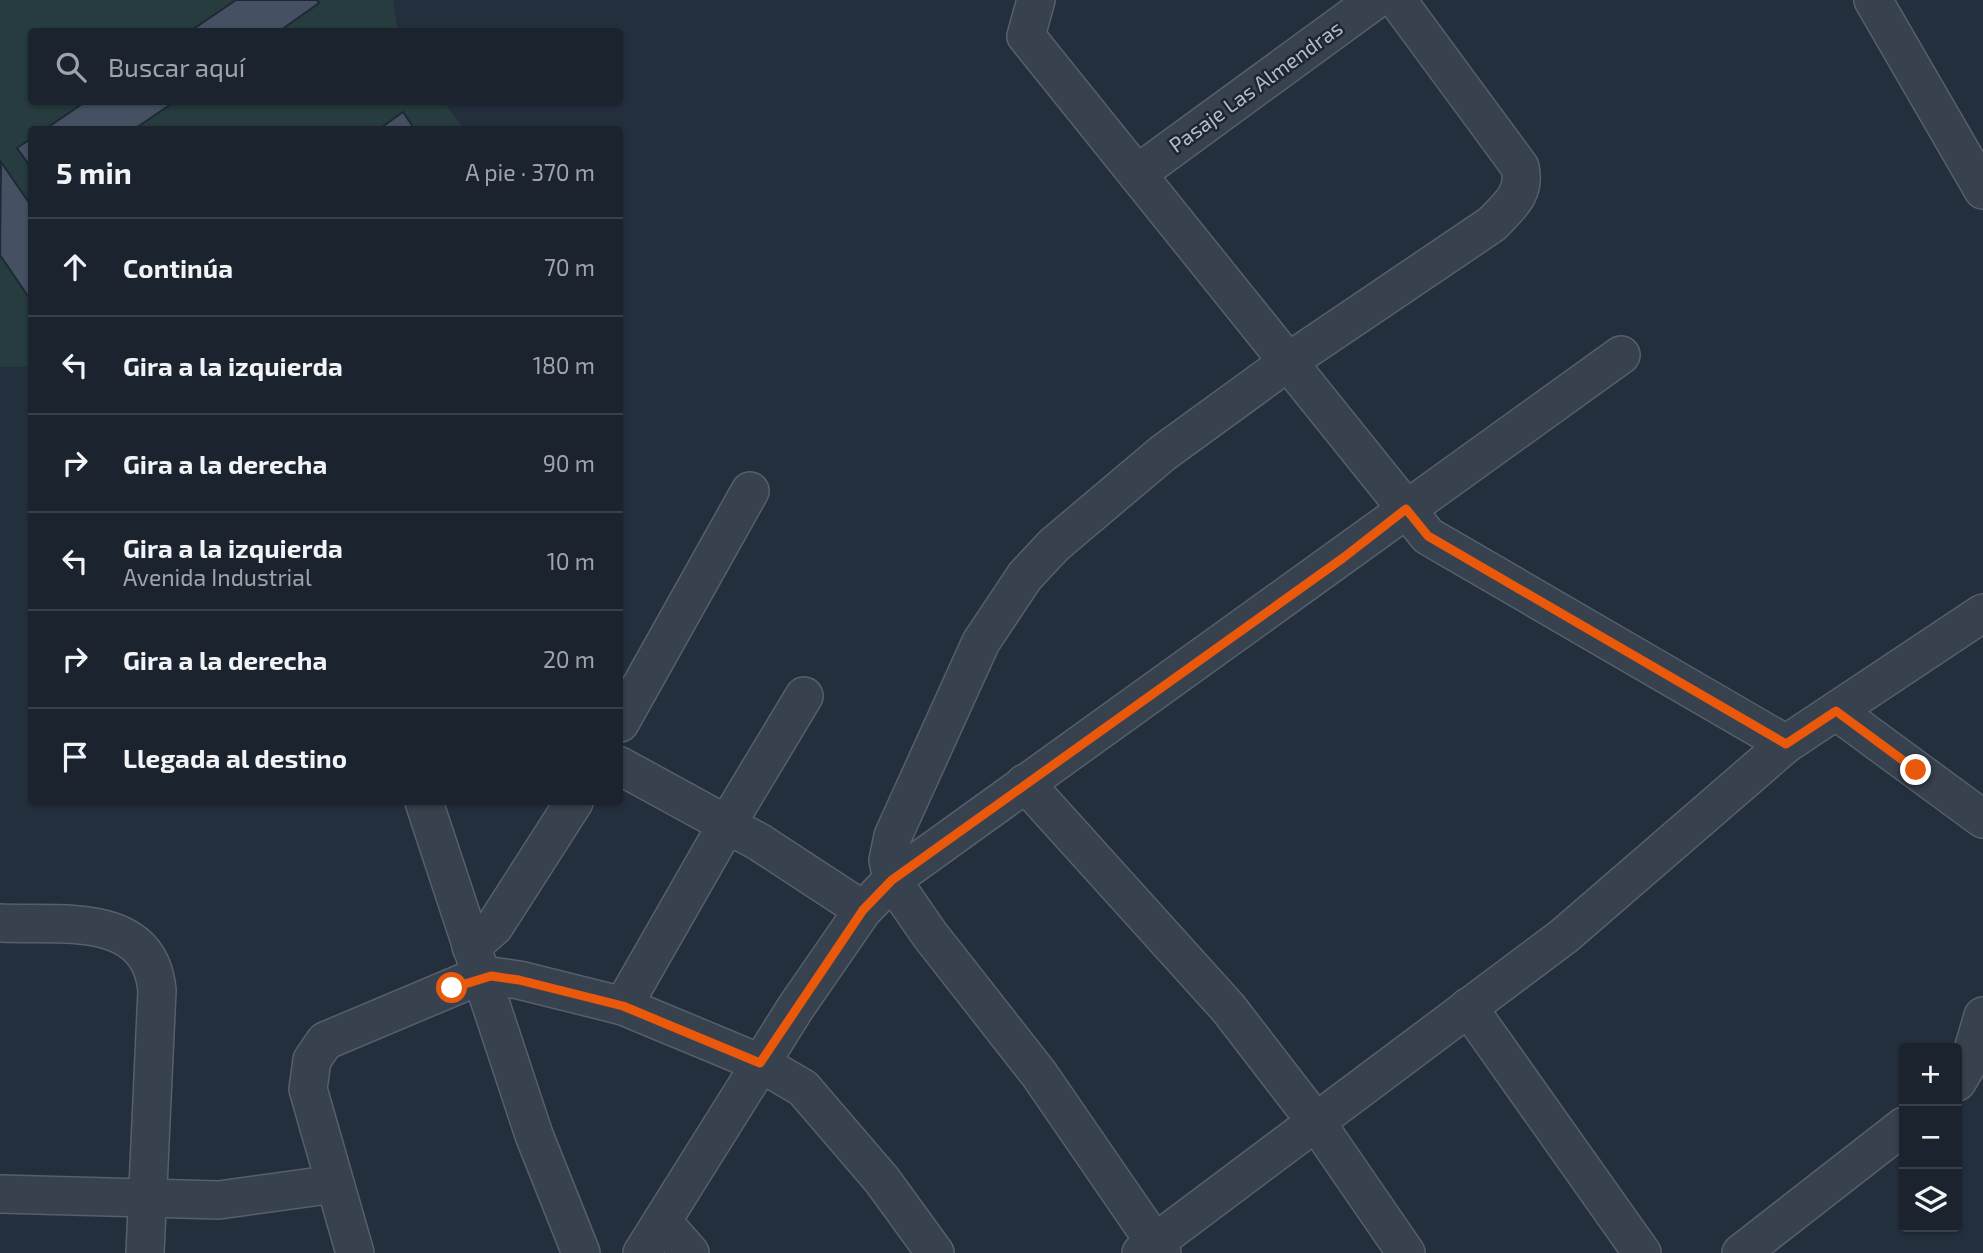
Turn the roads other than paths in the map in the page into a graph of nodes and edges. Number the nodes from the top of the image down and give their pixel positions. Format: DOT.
graph roads {
  1 [pos="1036,0"];
  2 [pos="1375,0"];
  3 [pos="1397,0"];
  4 [pos="1873,0"];
  5 [pos="1137,174"];
  6 [pos="1983,190"];
  7 [pos="1621,355"];
  8 [pos="1289,362"];
  9 [pos="750,491"];
  10 [pos="1406,509"];
  11 [pos="1983,613"];
  12 [pos="804,696"];
  13 [pos="1836,711"];
  14 [pos="623,718"];
  15 [pos="1786,744"];
  16 [pos="623,768"];
  17 [pos="1025,783"];
  18 [pos="425,805"];
  19 [pos="572,805"];
  20 [pos="1983,819"];
  21 [pos="727,824"];
  22 [pos="892,880"];
  23 [pos="863,910"];
  24 [pos="0,923"];
  25 [pos="475,962"];
  26 [pos="623,1006"];
  27 [pos="1468,1007"];
  28 [pos="1983,1016"];
  29 [pos="760,1063"];
  30 [pos="1962,1074"];
  31 [pos="1316,1122"];
  32 [pos="1899,1130"];
  33 [pos="335,1184"];
  34 [pos="0,1194"];
  35 [pos="148,1200"];
  36 [pos="662,1221"];
  37 [pos="1153,1250"];
  38 [pos="145,1253"];
  39 [pos="355,1253"];
  40 [pos="581,1253"];
  41 [pos="642,1253"];
  42 [pos="690,1253"];
  43 [pos="935,1253"];
  44 [pos="1406,1253"];
  45 [pos="1642,1253"];
  46 [pos="1741,1253"];
  1 -- 5 [label="street"];
  2 -- 5 [label="street, Pasaje Las Almendras"];
  3 -- 8 [label="street"];
  4 -- 6 [label="street"];
  5 -- 8 [label="street"];
  7 -- 10 [label="street"];
  8 -- 10 [label="street"];
  8 -- 22 [label="street"];
  9 -- 14 [label="street"];
  10 -- 15 [label="street"];
  10 -- 17 [label="street"];
  11 -- 13 [label="street"];
  12 -- 21 [label="street"];
  13 -- 15 [label="street"];
  13 -- 20 [label="street"];
  15 -- 27 [label="street"];
  16 -- 21 [label="street"];
  17 -- 22 [label="street"];
  17 -- 31 [label="street"];
  18 -- 25 [label="street"];
  19 -- 25 [label="street"];
  21 -- 23 [label="street"];
  21 -- 26 [label="street"];
  22 -- 23 [label="street"];
  22 -- 37 [label="street"];
  23 -- 29 [label="street"];
  24 -- 35 [label="street"];
  25 -- 26 [label="street"];
  25 -- 33 [label="street"];
  25 -- 40 [label="street"];
  26 -- 29 [label="street"];
  27 -- 31 [label="street"];
  27 -- 45 [label="street"];
  28 -- 30 [label="street"];
  29 -- 36 [label="street"];
  29 -- 43 [label="street"];
  31 -- 37 [label="street"];
  31 -- 44 [label="street"];
  32 -- 46 [label="street"];
  33 -- 35 [label="street"];
  33 -- 39 [label="street"];
  34 -- 35 [label="street"];
  35 -- 38 [label="street"];
  36 -- 41 [label="street"];
  36 -- 42 [label="street"];
}
